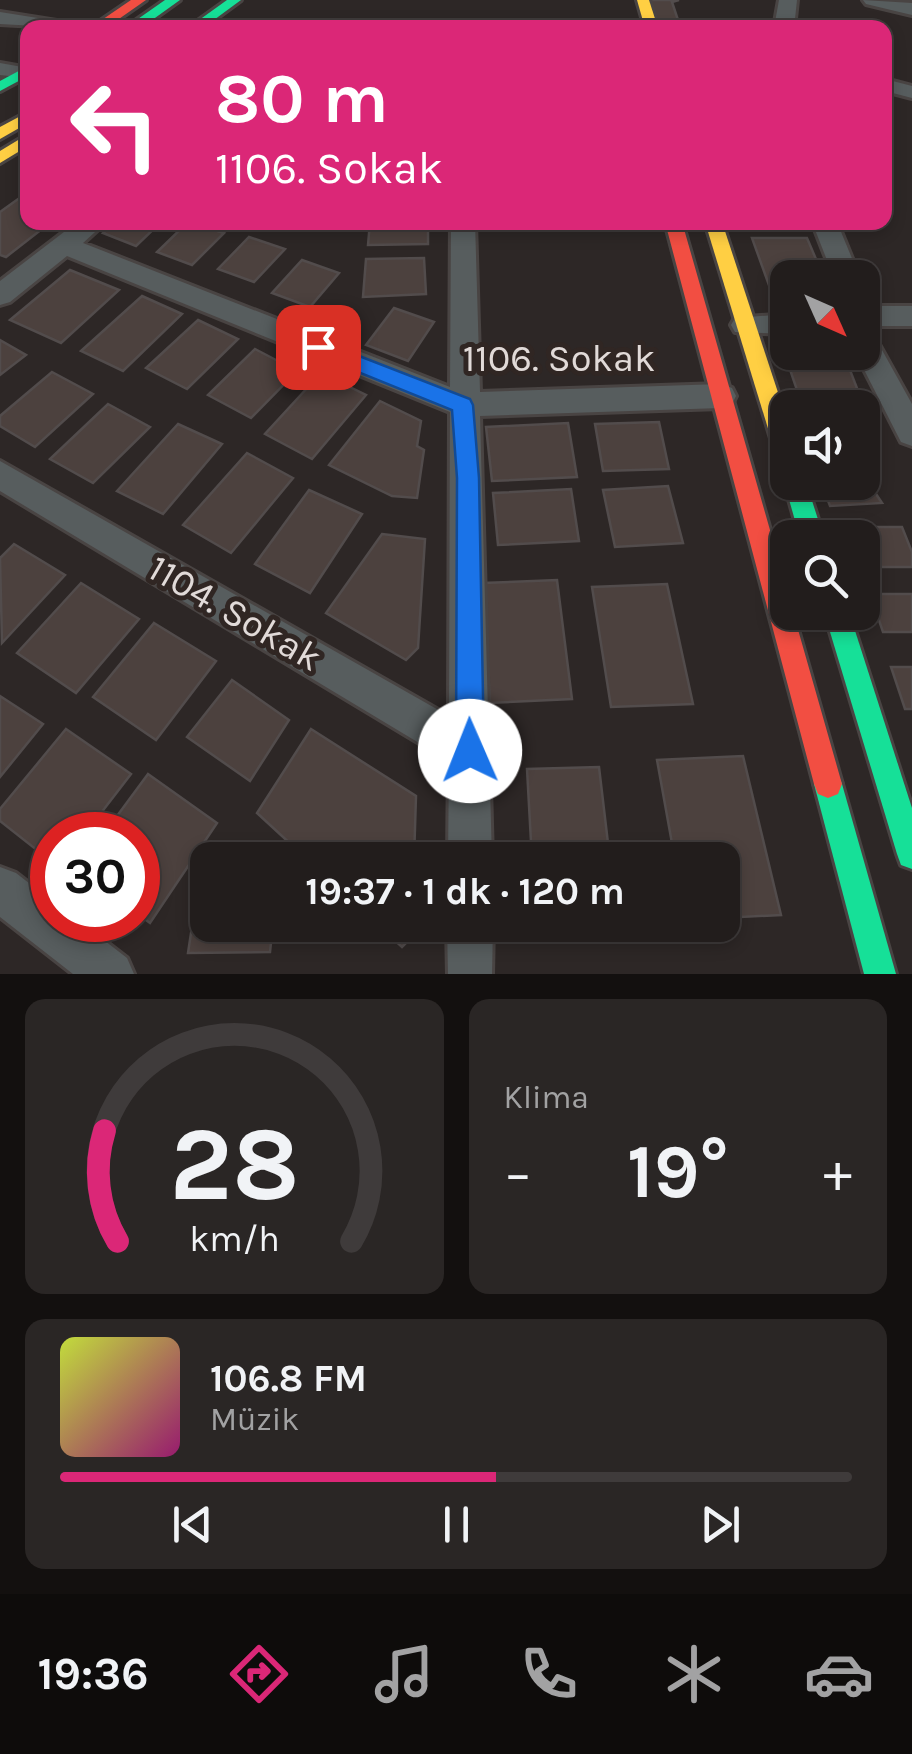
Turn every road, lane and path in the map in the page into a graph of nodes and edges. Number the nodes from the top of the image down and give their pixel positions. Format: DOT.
graph roads {
  1 [pos="140,0"];
  2 [pos="174,0"];
  3 [pos="206,0"];
  4 [pos="235,0"];
  5 [pos="872,0"];
  6 [pos="912,9"];
  7 [pos="109,20"];
  8 [pos="143,20"];
  9 [pos="176,20"];
  10 [pos="206,20"];
  11 [pos="19,76"];
  12 [pos="0,87"];
  13 [pos="0,110"];
  14 [pos="84,230"];
  15 [pos="463,230"];
  16 [pos="675,230"];
  17 [pos="716,230"];
  18 [pos="827,230"];
  19 [pos="65,246"];
  20 [pos="840,260"];
  21 [pos="0,295"];
  22 [pos="880,316"];
  23 [pos="912,316"];
  24 [pos="770,324"];
  25 [pos="746,325"];
  26 [pos="878,370"];
  27 [pos="721,396"];
  28 [pos="770,401"];
  29 [pos="462,405"];
  30 [pos="912,434"];
  31 [pos="0,475"];
  32 [pos="842,630"];
  33 [pos="470,751"];
  34 [pos="470,842"];
  35 [pos="912,854"];
  36 [pos="0,889"];
  37 [pos="111,974"];
  38 [pos="880,974"];
  1 -- 7 [label="main road"];
  2 -- 8 [label="main road"];
  3 -- 9 [label="main road"];
  4 -- 10 [label="main road"];
  5 -- 6 [label="street"];
  11 -- 12 [label="main road"];
  11 -- 13 [label="main road"];
  14 -- 19 [label="street"];
  15 -- 29 [label="street"];
  16 -- 27 [label="main road"];
  17 -- 25 [label="main road"];
  18 -- 20 [label="street"];
  19 -- 21 [label="street"];
  19 -- 29 [label="street, 1106. Sokak"];
  22 -- 23 [label="street"];
  24 -- 25 [label="street"];
  25 -- 28 [label="main road"];
  26 -- 30 [label="street"];
  27 -- 29 [label="street, 1106. Sokak"];
  27 -- 38 [label="main road"];
  29 -- 33 [label="street"];
  31 -- 33 [label="street, 1104. Sokak"];
  32 -- 35 [label="main road"];
  33 -- 34 [label="street"];
  36 -- 37 [label="street"];
}
